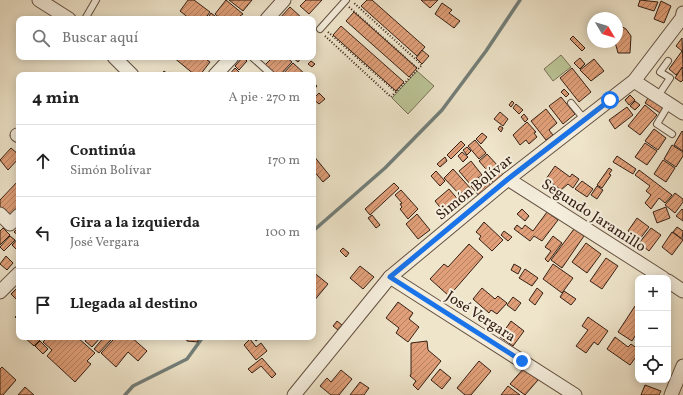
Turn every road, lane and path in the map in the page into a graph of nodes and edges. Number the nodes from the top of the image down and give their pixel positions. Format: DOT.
graph roads {
  1 [pos="39,0"];
  2 [pos="96,0"];
  3 [pos="284,0"];
  4 [pos="347,1"];
  5 [pos="359,8"];
  6 [pos="355,12"];
  7 [pos="683,13"];
  8 [pos="365,14"];
  9 [pos="64,16"];
  10 [pos="87,16"];
  11 [pos="270,16"];
  12 [pos="362,18"];
  13 [pos="371,20"];
  14 [pos="368,23"];
  15 [pos="378,25"];
  16 [pos="321,28"];
  17 [pos="374,29"];
  18 [pos="384,31"];
  19 [pos="380,35"];
  20 [pos="333,36"];
  21 [pos="390,36"];
  22 [pos="386,40"];
  23 [pos="329,41"];
  24 [pos="340,42"];
  25 [pos="396,42"];
  26 [pos="336,46"];
  27 [pos="393,46"];
  28 [pos="402,47"];
  29 [pos="346,48"];
  30 [pos="399,51"];
  31 [pos="342,52"];
  32 [pos="352,53"];
  33 [pos="408,53"];
  34 [pos="405,57"];
  35 [pos="348,58"];
  36 [pos="358,58"];
  37 [pos="117,60"];
  38 [pos="229,60"];
  39 [pos="255,60"];
  40 [pos="668,61"];
  41 [pos="354,63"];
  42 [pos="364,64"];
  43 [pos="360,69"];
  44 [pos="418,69"];
  45 [pos="370,70"];
  46 [pos="129,72"];
  47 [pos="218,72"];
  48 [pos="269,72"];
  49 [pos="366,74"];
  50 [pos="377,75"];
  51 [pos="372,80"];
  52 [pos="382,80"];
  53 [pos="634,80"];
  54 [pos="378,85"];
  55 [pos="389,86"];
  56 [pos="384,91"];
  57 [pos="396,92"];
  58 [pos="658,96"];
  59 [pos="571,103"];
  60 [pos="670,104"];
  61 [pos="683,113"];
  62 [pos="585,120"];
  63 [pos="672,134"];
  64 [pos="508,179"];
  65 [pos="0,214"];
  66 [pos="16,218"];
  67 [pos="658,275"];
  68 [pos="16,276"];
  69 [pos="390,277"];
  70 [pos="671,283"];
  71 [pos="683,291"];
  72 [pos="0,292"];
  73 [pos="683,366"];
  74 [pos="297,394"];
  75 [pos="575,395"];
  76 [pos="671,395"];
  1 -- 9 [label="street"];
  2 -- 10 [label="lane"];
  3 -- 11 [label="street"];
  4 -- 5 [label="path"];
  4 -- 6 [label="path"];
  4 -- 16 [label="lane"];
  5 -- 6 [label="path"];
  5 -- 8 [label="path"];
  6 -- 12 [label="path"];
  7 -- 53 [label="street, Simón Bolívar"];
  8 -- 12 [label="path"];
  8 -- 13 [label="path"];
  12 -- 14 [label="path"];
  13 -- 14 [label="path"];
  13 -- 15 [label="path"];
  14 -- 17 [label="path"];
  15 -- 17 [label="path"];
  15 -- 18 [label="path"];
  16 -- 20 [label="path"];
  16 -- 23 [label="path"];
  17 -- 19 [label="path"];
  18 -- 19 [label="path"];
  18 -- 21 [label="path"];
  19 -- 22 [label="path"];
  20 -- 23 [label="path"];
  20 -- 24 [label="path"];
  21 -- 22 [label="path"];
  21 -- 25 [label="path"];
  22 -- 27 [label="path"];
  23 -- 26 [label="path"];
  24 -- 26 [label="path"];
  24 -- 29 [label="path"];
  25 -- 27 [label="path"];
  25 -- 28 [label="path"];
  26 -- 31 [label="path"];
  27 -- 30 [label="path"];
  28 -- 30 [label="path"];
  28 -- 33 [label="path"];
  29 -- 31 [label="path"];
  29 -- 32 [label="path"];
  30 -- 34 [label="path"];
  31 -- 35 [label="path"];
  32 -- 35 [label="path"];
  32 -- 36 [label="path"];
  33 -- 34 [label="path"];
  33 -- 44 [label="path"];
  34 -- 44 [label="path"];
  35 -- 41 [label="path"];
  36 -- 41 [label="path"];
  36 -- 42 [label="path"];
  37 -- 46 [label="street"];
  38 -- 47 [label="street"];
  39 -- 48 [label="lane"];
  40 -- 58 [label="lane"];
  41 -- 43 [label="path"];
  42 -- 43 [label="path"];
  42 -- 45 [label="path"];
  43 -- 49 [label="path"];
  44 -- 57 [label="path"];
  45 -- 49 [label="path"];
  45 -- 50 [label="path"];
  49 -- 51 [label="path"];
  50 -- 51 [label="path"];
  50 -- 52 [label="path"];
  51 -- 54 [label="path"];
  52 -- 54 [label="path"];
  52 -- 55 [label="path"];
  53 -- 58 [label="street"];
  53 -- 62 [label="street, Simón Bolívar"];
  54 -- 56 [label="path"];
  55 -- 56 [label="path"];
  55 -- 57 [label="path"];
  56 -- 57 [label="path"];
  58 -- 60 [label="street"];
  59 -- 62 [label="lane"];
  60 -- 61 [label="street"];
  60 -- 63 [label="lane"];
  62 -- 64 [label="street, Simón Bolívar"];
  64 -- 67 [label="street, Segundo Jaramillo"];
  64 -- 69 [label="street, Simón Bolívar"];
  65 -- 66 [label="street"];
  68 -- 72 [label="street"];
  69 -- 74 [label="street, Simón Bolívar"];
  69 -- 75 [label="street, José Vergara"];
  70 -- 71 [label="street"];
  73 -- 76 [label="street"];
}
